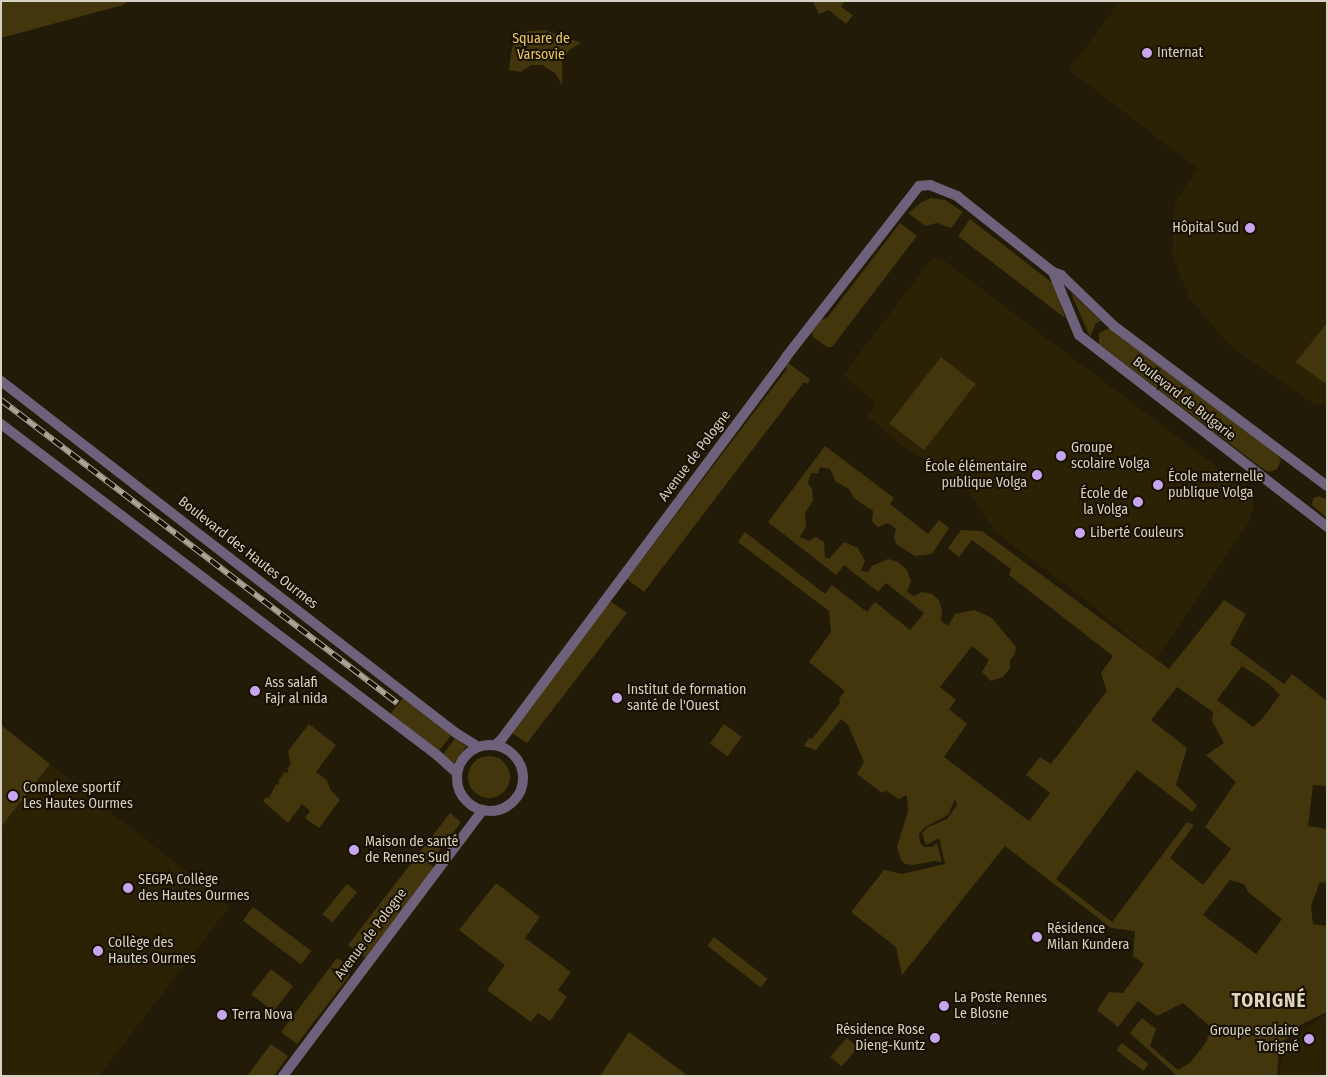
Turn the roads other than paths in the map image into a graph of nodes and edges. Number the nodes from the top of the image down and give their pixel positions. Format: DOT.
graph roads {
  1 [pos="918,186"];
  2 [pos="1053,272"];
  3 [pos="1,381"];
  4 [pos="1,424"];
  5 [pos="1327,486"];
  6 [pos="1327,526"];
  7 [pos="495,744"];
  8 [pos="477,746"];
  9 [pos="457,773"];
  10 [pos="483,810"];
  11 [pos="282,1076"];
  1 -- 2 [label="street, Boulevard de Bulgarie"];
  1 -- 7 [label="street, Avenue de Pologne"];
  2 -- 5 [label="street, Boulevard de Bulgarie"];
  2 -- 6 [label="street, Boulevard de Bulgarie"];
  3 -- 8 [label="street, Boulevard des Hautes Ourmes"];
  4 -- 9 [label="street"];
  7 -- 8 [label="street"];
  7 -- 10 [label="street"];
  8 -- 9 [label="street"];
  9 -- 10 [label="street"];
  10 -- 11 [label="street, Avenue de Pologne"];
}
